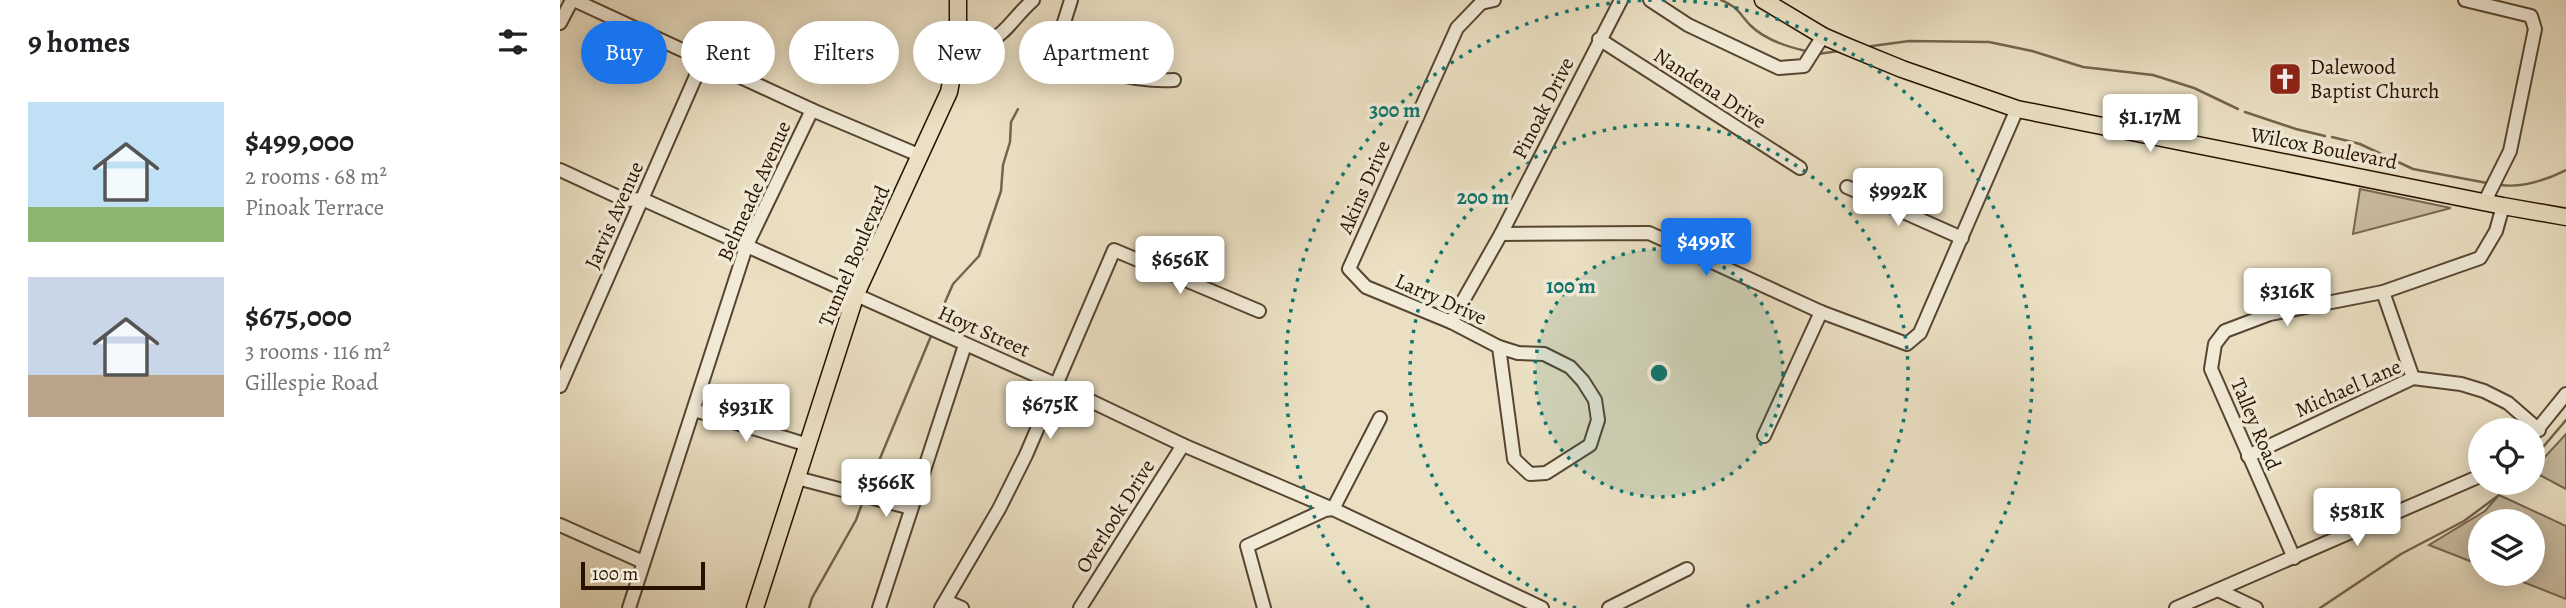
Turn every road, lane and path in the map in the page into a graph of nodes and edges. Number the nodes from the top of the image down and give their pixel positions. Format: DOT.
graph roads {
  1 [pos="573,0"];
  2 [pos="958,0"];
  3 [pos="1033,0"];
  4 [pos="1071,0"];
  5 [pos="1494,0"];
  6 [pos="1620,0"];
  7 [pos="1650,0"];
  8 [pos="1763,0"];
  9 [pos="2465,0"];
  10 [pos="958,21"];
  11 [pos="1064,21"];
  12 [pos="560,23"];
  13 [pos="1005,30"];
  14 [pos="1824,36"];
  15 [pos="1599,39"];
  16 [pos="681,50"];
  17 [pos="692,84"];
  18 [pos="755,84"];
  19 [pos="951,84"];
  20 [pos="812,110"];
  21 [pos="2017,110"];
  22 [pos="921,156"];
  23 [pos="1800,169"];
  24 [pos="560,170"];
  25 [pos="1847,187"];
  26 [pos="642,199"];
  27 [pos="2486,201"];
  28 [pos="2503,206"];
  29 [pos="2566,217"];
  30 [pos="1501,234"];
  31 [pos="1962,238"];
  32 [pos="746,247"];
  33 [pos="1366,286"];
  34 [pos="2383,292"];
  35 [pos="856,294"];
  36 [pos="1259,311"];
  37 [pos="1821,312"];
  38 [pos="1451,322"];
  39 [pos="965,345"];
  40 [pos="1499,347"];
  41 [pos="2413,378"];
  42 [pos="1055,384"];
  43 [pos="560,386"];
  44 [pos="2566,394"];
  45 [pos="694,410"];
  46 [pos="1380,418"];
  47 [pos="2522,418"];
  48 [pos="2545,421"];
  49 [pos="1765,436"];
  50 [pos="808,445"];
  51 [pos="1183,445"];
  52 [pos="2248,456"];
  53 [pos="797,478"];
  54 [pos="2468,481"];
  55 [pos="911,508"];
  56 [pos="1333,509"];
  57 [pos="560,525"];
  58 [pos="2294,558"];
  59 [pos="643,562"];
  60 [pos="1687,569"];
  61 [pos="2218,590"];
  62 [pos="944,605"];
  63 [pos="629,608"];
  64 [pos="755,608"];
  65 [pos="878,608"];
  66 [pos="962,608"];
  67 [pos="1080,608"];
  68 [pos="1264,608"];
  69 [pos="1542,608"];
  70 [pos="1609,608"];
  71 [pos="2176,608"];
  72 [pos="2256,608"];
  1 -- 12 [label="street"];
  1 -- 16 [label="street"];
  2 -- 10 [label="main road, Tunnel Boulevard"];
  3 -- 13 [label="street"];
  4 -- 11 [label="street"];
  5 -- 33 [label="street, Akins Drive"];
  6 -- 15 [label="street, Pinoak Drive"];
  7 -- 14 [label="street"];
  8 -- 14 [label="main road, Wilcox Boulevard"];
  9 -- 27 [label="street"];
  14 -- 21 [label="main road, Wilcox Boulevard"];
  15 -- 23 [label="street, Nandena Drive"];
  15 -- 30 [label="street, Pinoak Drive"];
  17 -- 26 [label="street, Jarvis Avenue"];
  18 -- 20 [label="street"];
  19 -- 22 [label="main road, Tunnel Boulevard"];
  20 -- 22 [label="street"];
  20 -- 32 [label="street, Belmeade Avenue"];
  21 -- 27 [label="main road, Wilcox Boulevard"];
  21 -- 31 [label="street"];
  22 -- 35 [label="main road, Tunnel Boulevard"];
  24 -- 26 [label="street, Hoyt Street"];
  25 -- 31 [label="street"];
  26 -- 32 [label="street, Hoyt Street"];
  26 -- 43 [label="street, Jarvis Avenue"];
  27 -- 28 [label="main road, Wilcox Boulevard"];
  28 -- 29 [label="main road, Wilcox Boulevard"];
  28 -- 34 [label="street, Talley Road"];
  30 -- 37 [label="street"];
  30 -- 38 [label="street, Pinoak Drive"];
  31 -- 37 [label="street"];
  32 -- 35 [label="street, Hoyt Street"];
  32 -- 45 [label="street, Belmeade Avenue"];
  33 -- 38 [label="street, Larry Drive"];
  34 -- 41 [label="street"];
  34 -- 52 [label="street, Talley Road"];
  35 -- 39 [label="street, Hoyt Street"];
  35 -- 50 [label="main road, Tunnel Boulevard"];
  36 -- 42 [label="street"];
  37 -- 49 [label="street"];
  38 -- 40 [label="street, Larry Drive"];
  39 -- 42 [label="street, Hoyt Street"];
  39 -- 55 [label="street"];
  40 -- 40 [label="street, Larry Drive"];
  41 -- 47 [label="street, Michael Lane"];
  41 -- 52 [label="street, Michael Lane"];
  42 -- 51 [label="street, Hoyt Street"];
  42 -- 62 [label="street"];
  44 -- 48 [label="street"];
  45 -- 50 [label="street"];
  45 -- 59 [label="street, Belmeade Avenue"];
  46 -- 56 [label="street"];
  50 -- 53 [label="main road, Tunnel Boulevard"];
  51 -- 56 [label="street, Hoyt Street"];
  51 -- 67 [label="street, Overlook Drive"];
  52 -- 58 [label="street, Talley Road"];
  53 -- 55 [label="street"];
  53 -- 64 [label="main road, Tunnel Boulevard"];
  54 -- 58 [label="street"];
  55 -- 65 [label="street"];
  56 -- 68 [label="street"];
  56 -- 69 [label="street, Hoyt Street"];
  57 -- 59 [label="street"];
  58 -- 61 [label="street"];
  59 -- 63 [label="street, Belmeade Avenue"];
  60 -- 70 [label="street"];
  61 -- 71 [label="street"];
  61 -- 72 [label="street"];
  62 -- 66 [label="street"];
}
